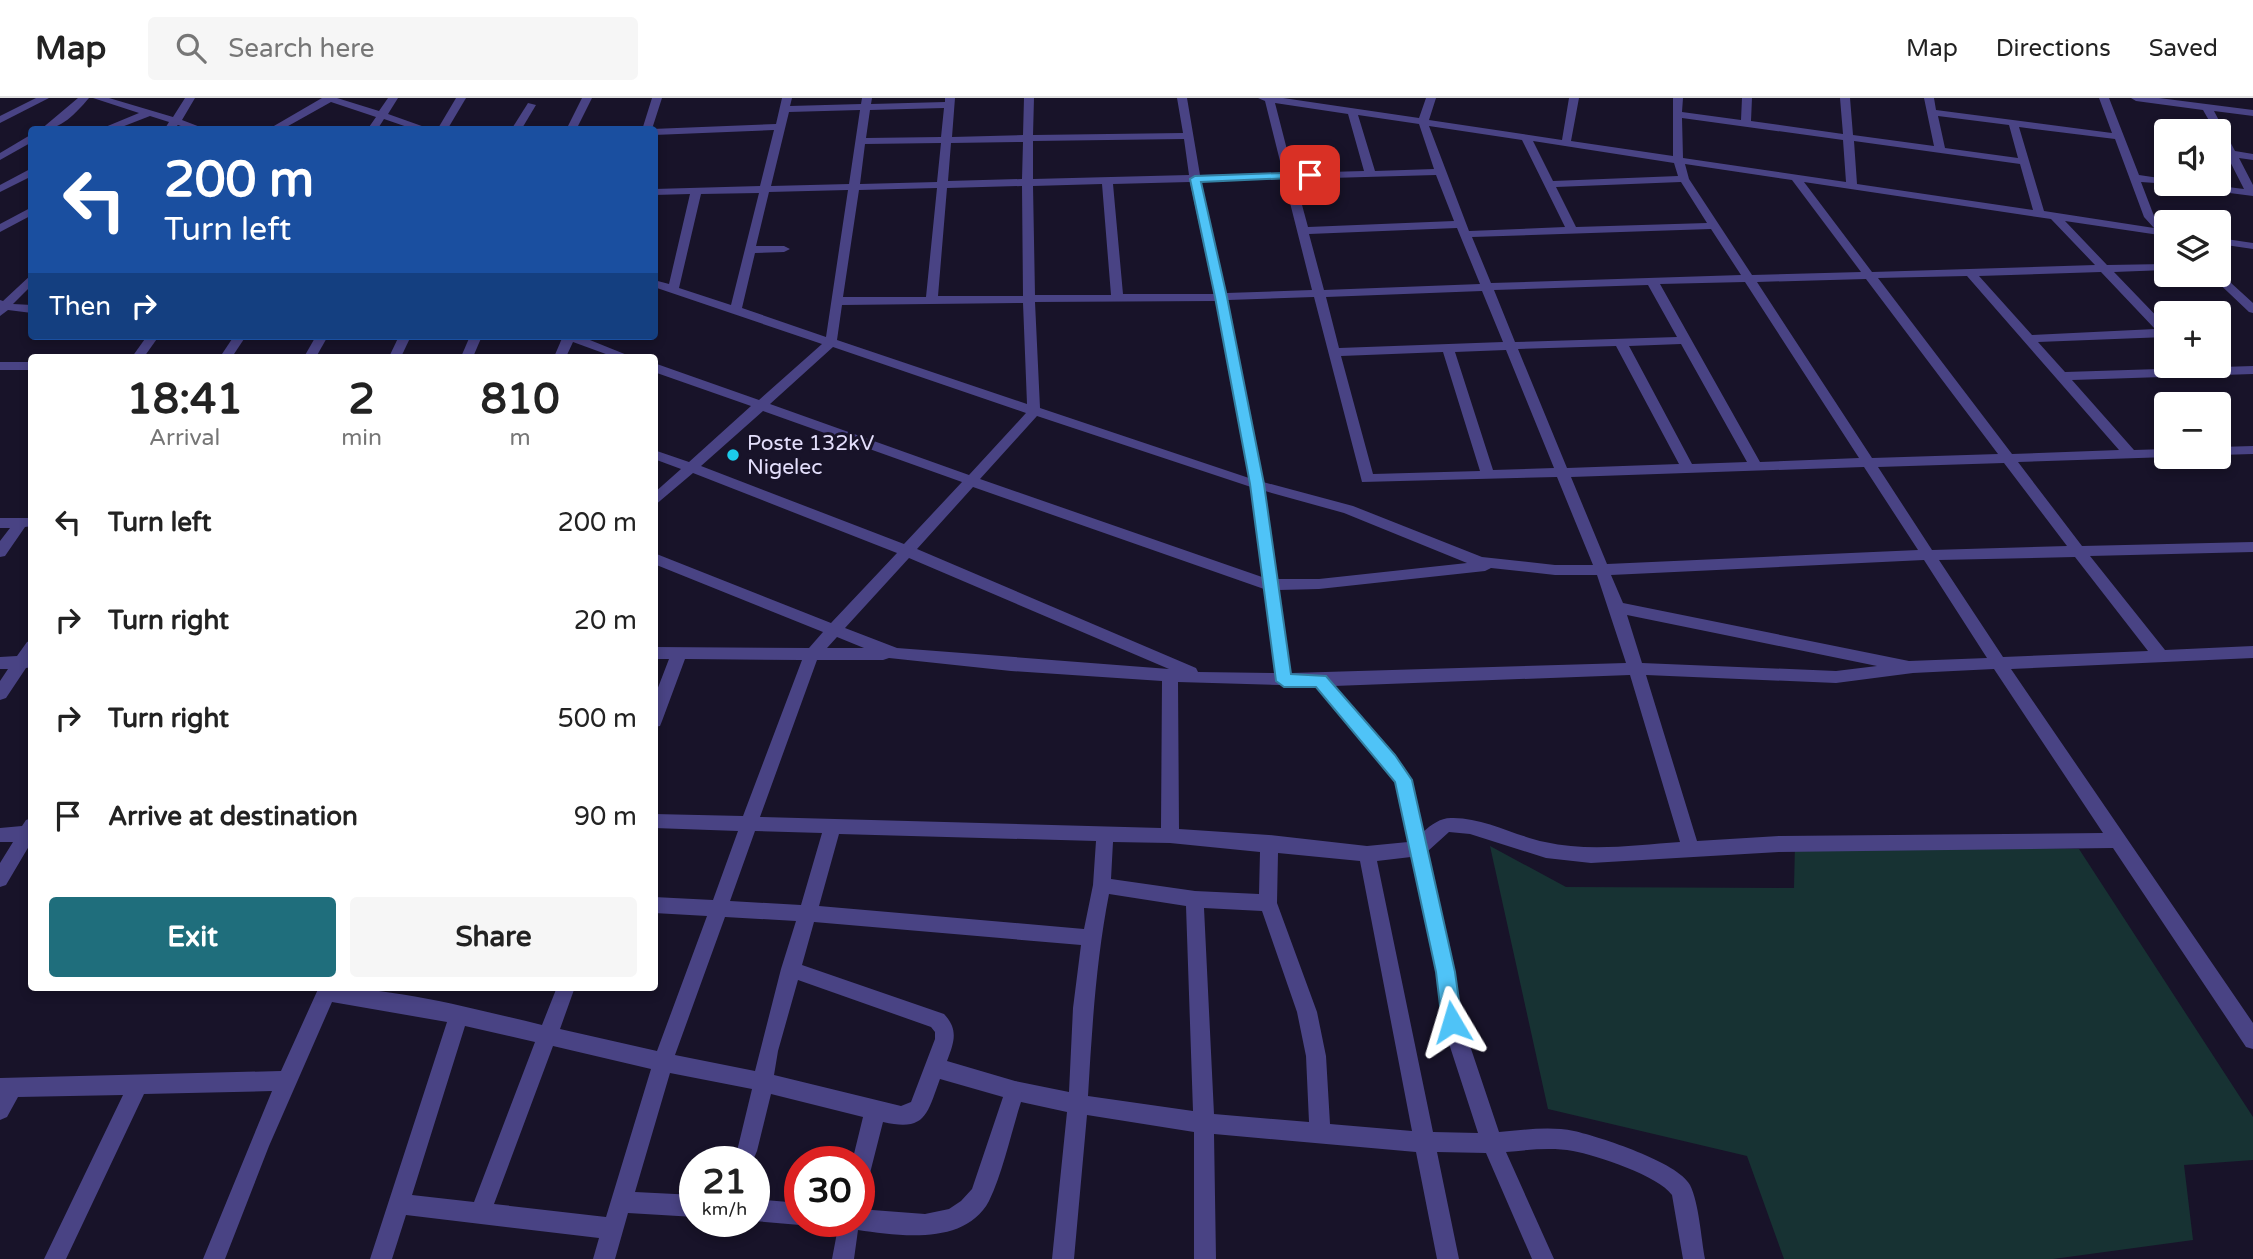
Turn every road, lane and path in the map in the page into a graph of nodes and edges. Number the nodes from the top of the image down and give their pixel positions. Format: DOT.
graph roads {
  1 [pos="44,98"];
  2 [pos="84,98"];
  3 [pos="98,98"];
  4 [pos="190,98"];
  5 [pos="330,98"];
  6 [pos="393,98"];
  7 [pos="461,98"];
  8 [pos="587,98"];
  9 [pos="657,98"];
  10 [pos="1029,98"];
  11 [pos="1182,98"];
  12 [pos="1263,98"];
  13 [pos="1431,98"];
  14 [pos="1574,98"];
  15 [pos="1746,98"];
  16 [pos="1845,98"];
  17 [pos="1929,98"];
  18 [pos="2104,98"];
  19 [pos="2136,98"];
  20 [pos="1269,99"];
  21 [pos="950,101"];
  22 [pos="867,103"];
  23 [pos="1327,103"];
  24 [pos="531,104"];
  25 [pos="786,104"];
  26 [pos="1678,106"];
  27 [pos="2207,107"];
  28 [pos="1352,111"];
  29 [pos="1931,112"];
  30 [pos="2253,113"];
  31 [pos="148,114"];
  32 [pos="381,115"];
  33 [pos="0,120"];
  34 [pos="1423,122"];
  35 [pos="1746,122"];
  36 [pos="2013,123"];
  37 [pos="51,126"];
  38 [pos="114,126"];
  39 [pos="167,126"];
  40 [pos="170,126"];
  41 [pos="279,126"];
  42 [pos="374,126"];
  43 [pos="415,126"];
  44 [pos="444,126"];
  45 [pos="518,126"];
  46 [pos="574,126"];
  47 [pos="648,126"];
  48 [pos="780,127"];
  49 [pos="658,132"];
  50 [pos="1187,136"];
  51 [pos="1526,137"];
  52 [pos="1849,137"];
  53 [pos="2119,137"];
  54 [pos="1027,138"];
  55 [pos="28,140"];
  56 [pos="947,140"];
  57 [pos="862,141"];
  58 [pos="1566,143"];
  59 [pos="1940,150"];
  60 [pos="2232,154"];
  61 [pos="0,157"];
  62 [pos="2253,157"];
  63 [pos="1677,160"];
  64 [pos="2025,162"];
  65 [pos="1440,172"];
  66 [pos="28,173"];
  67 [pos="1370,173"];
  68 [pos="1288,176"];
  69 [pos="1794,176"];
  70 [pos="2134,178"];
  71 [pos="1195,179"];
  72 [pos="1684,179"];
  73 [pos="2154,180"];
  74 [pos="1107,181"];
  75 [pos="1026,183"];
  76 [pos="1550,184"];
  77 [pos="1852,185"];
  78 [pos="943,186"];
  79 [pos="854,188"];
  80 [pos="0,190"];
  81 [pos="2231,190"];
  82 [pos="765,191"];
  83 [pos="658,192"];
  84 [pos="696,192"];
  85 [pos="2253,193"];
  86 [pos="28,212"];
  87 [pos="2039,213"];
  88 [pos="2053,215"];
  89 [pos="2154,222"];
  90 [pos="1715,226"];
  91 [pos="0,229"];
  92 [pos="1464,229"];
  93 [pos="1573,230"];
  94 [pos="1302,231"];
  95 [pos="2154,232"];
  96 [pos="2231,243"];
  97 [pos="2253,246"];
  98 [pos="784,249"];
  99 [pos="751,250"];
  100 [pos="2154,267"];
  101 [pos="2104,268"];
  102 [pos="1970,272"];
  103 [pos="1866,275"];
  104 [pos="1749,278"];
  105 [pos="28,281"];
  106 [pos="1651,281"];
  107 [pos="658,284"];
  108 [pos="1488,286"];
  109 [pos="2229,287"];
  110 [pos="673,290"];
  111 [pos="1318,293"];
  112 [pos="1117,297"];
  113 [pos="1221,297"];
  114 [pos="1027,300"];
  115 [pos="837,301"];
  116 [pos="932,301"];
  117 [pos="2,307"];
  118 [pos="28,309"];
  119 [pos="2253,309"];
  120 [pos="735,311"];
  121 [pos="2154,320"];
  122 [pos="2154,334"];
  123 [pos="2027,339"];
  124 [pos="580,340"];
  125 [pos="1684,340"];
  126 [pos="831,342"];
  127 [pos="1621,343"];
  128 [pos="1513,346"];
  129 [pos="1448,349"];
  130 [pos="1334,352"];
  131 [pos="618,354"];
  132 [pos="0,366"];
  133 [pos="28,366"];
  134 [pos="658,368"];
  135 [pos="2231,370"];
  136 [pos="2253,370"];
  137 [pos="2154,371"];
  138 [pos="2059,376"];
  139 [pos="762,404"];
  140 [pos="1034,412"];
  141 [pos="2253,450"];
  142 [pos="2231,451"];
  143 [pos="2154,453"];
  144 [pos="2130,454"];
  145 [pos="658,455"];
  146 [pos="2008,457"];
  147 [pos="1868,463"];
  148 [pos="691,467"];
  149 [pos="1757,468"];
  150 [pos="1689,470"];
  151 [pos="1563,474"];
  152 [pos="1488,476"];
  153 [pos="973,480"];
  154 [pos="1257,484"];
  155 [pos="658,497"];
  156 [pos="26,522"];
  157 [pos="0,523"];
  158 [pos="2253,547"];
  159 [pos="0,552"];
  160 [pos="908,552"];
  161 [pos="2079,552"];
  162 [pos="1929,555"];
  163 [pos="658,560"];
  164 [pos="1490,565"];
  165 [pos="1602,570"];
  166 [pos="1270,585"];
  167 [pos="1617,607"];
  168 [pos="833,631"];
  169 [pos="2253,652"];
  170 [pos="658,653"];
  171 [pos="679,653"];
  172 [pos="813,653"];
  173 [pos="897,654"];
  174 [pos="2161,656"];
  175 [pos="26,662"];
  176 [pos="0,663"];
  177 [pos="1999,664"];
  178 [pos="1913,667"];
  179 [pos="1637,669"];
  180 [pos="1170,675"];
  181 [pos="1202,678"];
  182 [pos="1320,680"];
  183 [pos="1284,681"];
  184 [pos="0,694"];
  185 [pos="658,710"];
  186 [pos="658,821"];
  187 [pos="748,822"];
  188 [pos="833,825"];
  189 [pos="28,831"];
  190 [pos="28,834"];
  191 [pos="0,835"];
  192 [pos="1105,835"];
  193 [pos="1170,836"];
  194 [pos="2119,840"];
  195 [pos="1269,843"];
  196 [pos="1418,849"];
  197 [pos="1691,849"];
  198 [pos="1367,853"];
  199 [pos="0,879"];
  200 [pos="1102,886"];
  201 [pos="1195,899"];
  202 [pos="1268,903"];
  203 [pos="658,905"];
  204 [pos="716,908"];
  205 [pos="808,913"];
  206 [pos="1091,938"];
  207 [pos="790,969"];
  208 [pos="328,991"];
  209 [pos="333,991"];
  210 [pos="564,991"];
  211 [pos="459,1015"];
  212 [pos="547,1035"];
  213 [pos="2252,1037"];
  214 [pos="663,1062"];
  215 [pos="936,1068"];
  216 [pos="287,1081"];
  217 [pos="764,1082"];
  218 [pos="138,1085"];
  219 [pos="6,1088"];
  220 [pos="1015,1091"];
  221 [pos="1078,1104"];
  222 [pos="0,1110"];
  223 [pos="874,1111"];
  224 [pos="1204,1123"];
  225 [pos="1320,1133"];
  226 [pos="1425,1142"];
  227 [pos="1492,1143"];
  228 [pos="748,1146"];
  229 [pos="866,1146"];
  230 [pos="622,1202"];
  231 [pos="398,1204"];
  232 [pos="679,1205"];
  233 [pos="480,1213"];
  234 [pos="875,1221"];
  235 [pos="613,1229"];
  236 [pos="846,1237"];
  237 [pos="55,1259"];
  238 [pos="214,1259"];
  239 [pos="381,1259"];
  240 [pos="604,1259"];
  241 [pos="842,1259"];
  242 [pos="1063,1259"];
  243 [pos="1205,1259"];
  244 [pos="1448,1259"];
  245 [pos="1544,1259"];
  246 [pos="1694,1259"];
  1 -- 33 [label="street"];
  2 -- 37 [label="street"];
  3 -- 31 [label="street"];
  4 -- 40 [label="street"];
  5 -- 32 [label="street"];
  5 -- 41 [label="street"];
  6 -- 32 [label="street"];
  7 -- 44 [label="street"];
  8 -- 46 [label="street"];
  9 -- 47 [label="street"];
  10 -- 54 [label="street"];
  11 -- 50 [label="street"];
  12 -- 20 [label="street"];
  13 -- 34 [label="street"];
  14 -- 58 [label="street"];
  15 -- 35 [label="street"];
  16 -- 52 [label="street"];
  17 -- 29 [label="street"];
  18 -- 53 [label="street"];
  19 -- 27 [label="street"];
  20 -- 23 [label="street"];
  20 -- 68 [label="street"];
  21 -- 22 [label="street"];
  21 -- 56 [label="street"];
  22 -- 25 [label="street"];
  22 -- 57 [label="street"];
  23 -- 28 [label="street"];
  24 -- 45 [label="street"];
  25 -- 48 [label="street"];
  26 -- 35 [label="street"];
  26 -- 63 [label="street"];
  27 -- 30 [label="street"];
  27 -- 60 [label="street"];
  28 -- 34 [label="street"];
  28 -- 67 [label="street"];
  29 -- 36 [label="street"];
  29 -- 59 [label="street"];
  31 -- 38 [label="street"];
  31 -- 39 [label="street"];
  32 -- 42 [label="street"];
  32 -- 43 [label="street"];
  34 -- 51 [label="street"];
  34 -- 65 [label="street"];
  35 -- 52 [label="street"];
  36 -- 53 [label="street"];
  36 -- 64 [label="street"];
  48 -- 49 [label="street"];
  48 -- 82 [label="street"];
  50 -- 54 [label="street"];
  50 -- 71 [label="street"];
  51 -- 58 [label="street"];
  51 -- 76 [label="street"];
  52 -- 59 [label="street"];
  52 -- 77 [label="street"];
  53 -- 70 [label="street"];
  54 -- 56 [label="street"];
  54 -- 75 [label="street"];
  55 -- 61 [label="street"];
  56 -- 57 [label="street"];
  56 -- 78 [label="street"];
  57 -- 79 [label="street"];
  58 -- 63 [label="street"];
  59 -- 64 [label="street"];
  60 -- 62 [label="street"];
  60 -- 85 [label="street"];
  63 -- 69 [label="street"];
  63 -- 72 [label="street"];
  64 -- 87 [label="street"];
  65 -- 67 [label="street"];
  65 -- 92 [label="street"];
  66 -- 80 [label="street"];
  67 -- 68 [label="street"];
  68 -- 71 [label="street"];
  68 -- 94 [label="street"];
  69 -- 77 [label="street"];
  69 -- 103 [label="street"];
  70 -- 73 [label="street"];
  70 -- 89 [label="street"];
  71 -- 74 [label="street"];
  71 -- 113 [label="street"];
  72 -- 76 [label="street"];
  72 -- 90 [label="street"];
  74 -- 75 [label="street"];
  74 -- 112 [label="street"];
  75 -- 78 [label="street"];
  75 -- 114 [label="street"];
  76 -- 93 [label="street"];
  77 -- 87 [label="street"];
  78 -- 79 [label="street"];
  78 -- 116 [label="street"];
  79 -- 82 [label="street"];
  79 -- 115 [label="street"];
  81 -- 85 [label="street"];
  82 -- 84 [label="street"];
  82 -- 99 [label="street"];
  83 -- 84 [label="street"];
  84 -- 110 [label="street"];
  86 -- 91 [label="street"];
  87 -- 88 [label="street"];
  88 -- 95 [label="street"];
  88 -- 101 [label="street"];
  90 -- 93 [label="street"];
  90 -- 104 [label="street"];
  92 -- 93 [label="street"];
  92 -- 94 [label="street"];
  92 -- 108 [label="street"];
  94 -- 111 [label="street"];
  96 -- 97 [label="street"];
  98 -- 99 [label="street"];
  99 -- 120 [label="street"];
  100 -- 101 [label="street"];
  101 -- 102 [label="street"];
  101 -- 121 [label="street"];
  102 -- 103 [label="street"];
  102 -- 123 [label="street"];
  103 -- 104 [label="street"];
  103 -- 146 [label="street"];
  104 -- 106 [label="street"];
  104 -- 147 [label="street"];
  105 -- 117 [label="street"];
  106 -- 108 [label="street"];
  106 -- 125 [label="street"];
  107 -- 110 [label="street"];
  108 -- 111 [label="street"];
  108 -- 128 [label="street"];
  109 -- 119 [label="street"];
  110 -- 120 [label="street"];
  111 -- 113 [label="street"];
  111 -- 130 [label="street"];
  112 -- 113 [label="street"];
  112 -- 114 [label="street"];
  113 -- 154 [label="street"];
  114 -- 116 [label="street"];
  114 -- 140 [label="street"];
  115 -- 116 [label="street"];
  115 -- 126 [label="street"];
  117 -- 118 [label="street"];
  120 -- 126 [label="street"];
  122 -- 123 [label="street"];
  123 -- 138 [label="street"];
  124 -- 131 [label="street"];
  125 -- 127 [label="street"];
  125 -- 149 [label="street"];
  126 -- 139 [label="street"];
  126 -- 140 [label="street"];
  127 -- 128 [label="street"];
  127 -- 150 [label="street"];
  128 -- 129 [label="street"];
  128 -- 151 [label="street"];
  129 -- 130 [label="street"];
  129 -- 152 [label="street"];
  130 -- 152 [label="street"];
  132 -- 133 [label="street"];
  134 -- 139 [label="street"];
  135 -- 136 [label="street"];
  137 -- 138 [label="street"];
  138 -- 144 [label="street"];
  139 -- 148 [label="street"];
  139 -- 153 [label="street"];
  140 -- 153 [label="street"];
  140 -- 154 [label="street"];
  141 -- 142 [label="street"];
  143 -- 144 [label="street"];
  144 -- 146 [label="street"];
  145 -- 148 [label="street"];
  146 -- 147 [label="street"];
  146 -- 161 [label="street"];
  147 -- 149 [label="street"];
  147 -- 162 [label="street"];
  148 -- 155 [label="street"];
  148 -- 160 [label="street"];
  149 -- 150 [label="street"];
  150 -- 151 [label="street"];
  151 -- 152 [label="street"];
  151 -- 165 [label="street"];
  153 -- 160 [label="street"];
  153 -- 166 [label="street"];
  154 -- 164 [label="street"];
  154 -- 166 [label="street"];
  156 -- 157 [label="street"];
  156 -- 159 [label="street"];
  158 -- 161 [label="street"];
  160 -- 168 [label="street"];
  160 -- 181 [label="street"];
  161 -- 162 [label="street"];
  161 -- 174 [label="street"];
  162 -- 165 [label="street"];
  162 -- 177 [label="street"];
  163 -- 168 [label="street"];
  164 -- 165 [label="street"];
  164 -- 166 [label="street"];
  165 -- 167 [label="street"];
  166 -- 183 [label="street"];
  167 -- 178 [label="street"];
  167 -- 179 [label="street"];
  168 -- 172 [label="street"];
  168 -- 173 [label="street"];
  169 -- 174 [label="street"];
  170 -- 171 [label="street"];
  171 -- 172 [label="street"];
  171 -- 185 [label="street"];
  172 -- 173 [label="street"];
  172 -- 187 [label="street"];
  173 -- 180 [label="street"];
  174 -- 177 [label="street"];
  175 -- 176 [label="street"];
  175 -- 184 [label="street"];
  177 -- 178 [label="street"];
  177 -- 194 [label="street"];
  178 -- 179 [label="street"];
  179 -- 182 [label="street"];
  179 -- 197 [label="street"];
  180 -- 181 [label="street"];
  180 -- 193 [label="street"];
  181 -- 183 [label="street"];
  182 -- 183 [label="street"];
  182 -- 196 [label="street"];
  186 -- 187 [label="street"];
  187 -- 188 [label="street"];
  187 -- 204 [label="street"];
  188 -- 192 [label="street"];
  188 -- 205 [label="street"];
  189 -- 191 [label="street"];
  190 -- 199 [label="street"];
  192 -- 193 [label="street"];
  192 -- 200 [label="street"];
  193 -- 195 [label="street"];
  194 -- 197 [label="street"];
  194 -- 213 [label="street"];
  195 -- 198 [label="street"];
  195 -- 202 [label="street"];
  196 -- 197 [label="street"];
  196 -- 198 [label="street"];
  196 -- 227 [label="street"];
  198 -- 226 [label="street"];
  200 -- 201 [label="street"];
  200 -- 206 [label="street"];
  201 -- 202 [label="street"];
  201 -- 224 [label="street"];
  202 -- 225 [label="street"];
  203 -- 204 [label="street"];
  204 -- 205 [label="street"];
  204 -- 214 [label="street"];
  205 -- 206 [label="street"];
  205 -- 207 [label="street"];
  206 -- 221 [label="street"];
  207 -- 215 [label="street"];
  207 -- 217 [label="street"];
  208 -- 216 [label="street"];
  209 -- 211 [label="street"];
  210 -- 212 [label="street"];
  211 -- 212 [label="street"];
  211 -- 231 [label="street"];
  212 -- 214 [label="street"];
  212 -- 233 [label="street"];
  214 -- 217 [label="street"];
  214 -- 230 [label="street"];
  215 -- 220 [label="street"];
  215 -- 223 [label="street"];
  216 -- 218 [label="street"];
  216 -- 238 [label="street"];
  217 -- 223 [label="street"];
  217 -- 228 [label="street"];
  218 -- 219 [label="street"];
  218 -- 237 [label="street"];
  219 -- 222 [label="street"];
  220 -- 221 [label="street"];
  220 -- 234 [label="street"];
  221 -- 224 [label="street"];
  221 -- 242 [label="street"];
  223 -- 229 [label="street"];
  224 -- 225 [label="street"];
  224 -- 243 [label="street"];
  225 -- 226 [label="street"];
  226 -- 227 [label="street"];
  226 -- 244 [label="street"];
  227 -- 245 [label="street"];
  227 -- 246 [label="street"];
  230 -- 232 [label="street"];
  230 -- 235 [label="street"];
  231 -- 233 [label="street"];
  231 -- 239 [label="street"];
  233 -- 235 [label="street"];
  235 -- 240 [label="street"];
  236 -- 241 [label="street"];
}
